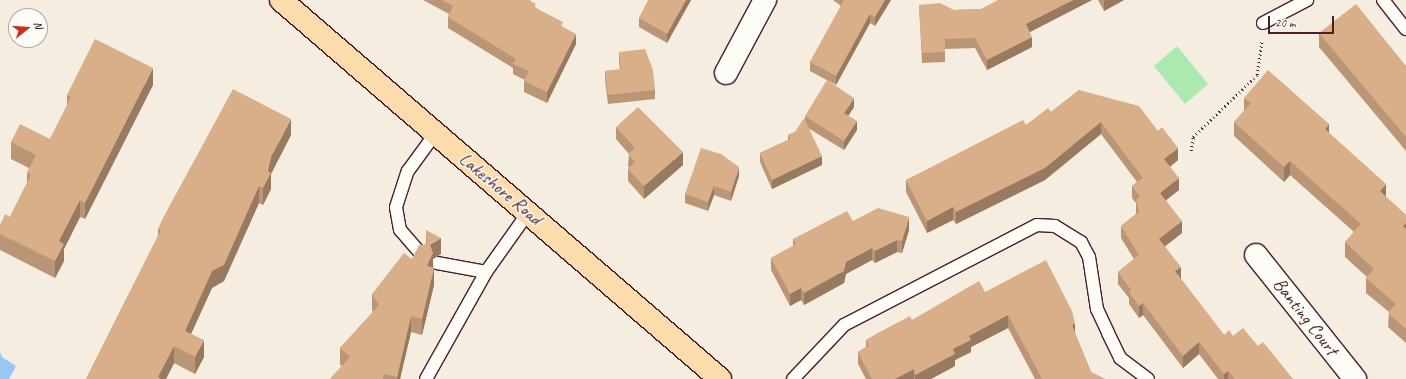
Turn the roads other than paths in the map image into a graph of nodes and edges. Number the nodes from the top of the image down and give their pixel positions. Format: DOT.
graph roads {
  1 [pos="281,0"];
  2 [pos="765,0"];
  3 [pos="1307,0"];
  4 [pos="1383,0"];
  5 [pos="1263,23"];
  6 [pos="1406,29"];
  7 [pos="726,72"];
  8 [pos="435,134"];
  9 [pos="528,213"];
  10 [pos="422,255"];
  11 [pos="1256,255"];
  12 [pos="436,263"];
  13 [pos="486,272"];
  14 [pos="426,379"];
  15 [pos="720,379"];
  16 [pos="793,379"];
  17 [pos="1148,379"];
  18 [pos="1354,379"];
  1 -- 8 [label="main road, Lakeshore Road"];
  2 -- 7 [label="street"];
  3 -- 5 [label="lane"];
  4 -- 6 [label="lane"];
  8 -- 9 [label="main road, Lakeshore Road"];
  8 -- 10 [label="lane"];
  9 -- 13 [label="lane"];
  9 -- 15 [label="main road, Lakeshore Road"];
  11 -- 18 [label="street, Banting Court"];
  12 -- 13 [label="lane"];
  13 -- 14 [label="lane"];
  16 -- 17 [label="lane"];
}
